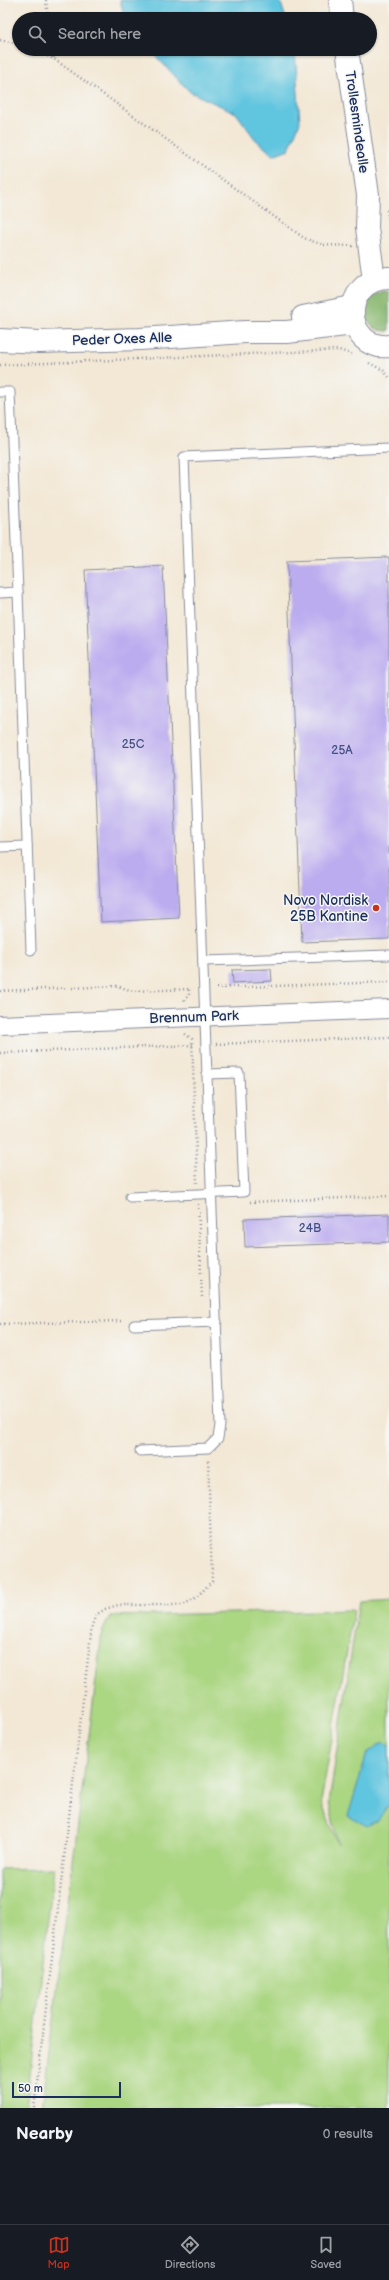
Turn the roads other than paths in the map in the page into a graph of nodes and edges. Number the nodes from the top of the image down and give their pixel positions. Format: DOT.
graph roads {
  1 [pos="340,0"];
  2 [pos="341,12"];
  3 [pos="347,56"];
  4 [pos="368,195"];
  5 [pos="384,278"];
  6 [pos="353,315"];
  7 [pos="0,340"];
  8 [pos="389,346"];
  9 [pos="0,392"];
  10 [pos="389,448"];
  11 [pos="18,592"];
  12 [pos="0,593"];
  13 [pos="27,846"];
  14 [pos="0,847"];
  15 [pos="31,950"];
  16 [pos="389,955"];
  17 [pos="203,961"];
  18 [pos="389,1009"];
  19 [pos="204,1016"];
  20 [pos="0,1025"];
  21 [pos="208,1074"];
  22 [pos="212,1194"];
  23 [pos="130,1198"];
  24 [pos="130,1322"];
  25 [pos="217,1322"];
  26 [pos="140,1451"];
  1 -- 2 [label="street"];
  3 -- 4 [label="street, Trollesmindealle"];
  4 -- 5 [label="street, Trollesmindealle"];
  4 -- 5 [label="street, Trollesmindealle"];
  5 -- 6 [label="street"];
  6 -- 7 [label="street, Peder Oxes Alle"];
  6 -- 8 [label="street"];
  9 -- 11 [label="lane"];
  10 -- 17 [label="lane"];
  11 -- 12 [label="lane"];
  11 -- 13 [label="lane"];
  13 -- 14 [label="lane"];
  13 -- 15 [label="lane"];
  16 -- 17 [label="lane"];
  17 -- 19 [label="lane"];
  18 -- 19 [label="street, Brennum Park"];
  19 -- 20 [label="street, Brennum Park"];
  19 -- 21 [label="lane"];
  21 -- 22 [label="lane"];
  21 -- 22 [label="lane"];
  22 -- 23 [label="lane"];
  22 -- 25 [label="lane"];
  24 -- 25 [label="lane"];
  25 -- 26 [label="lane"];
}
